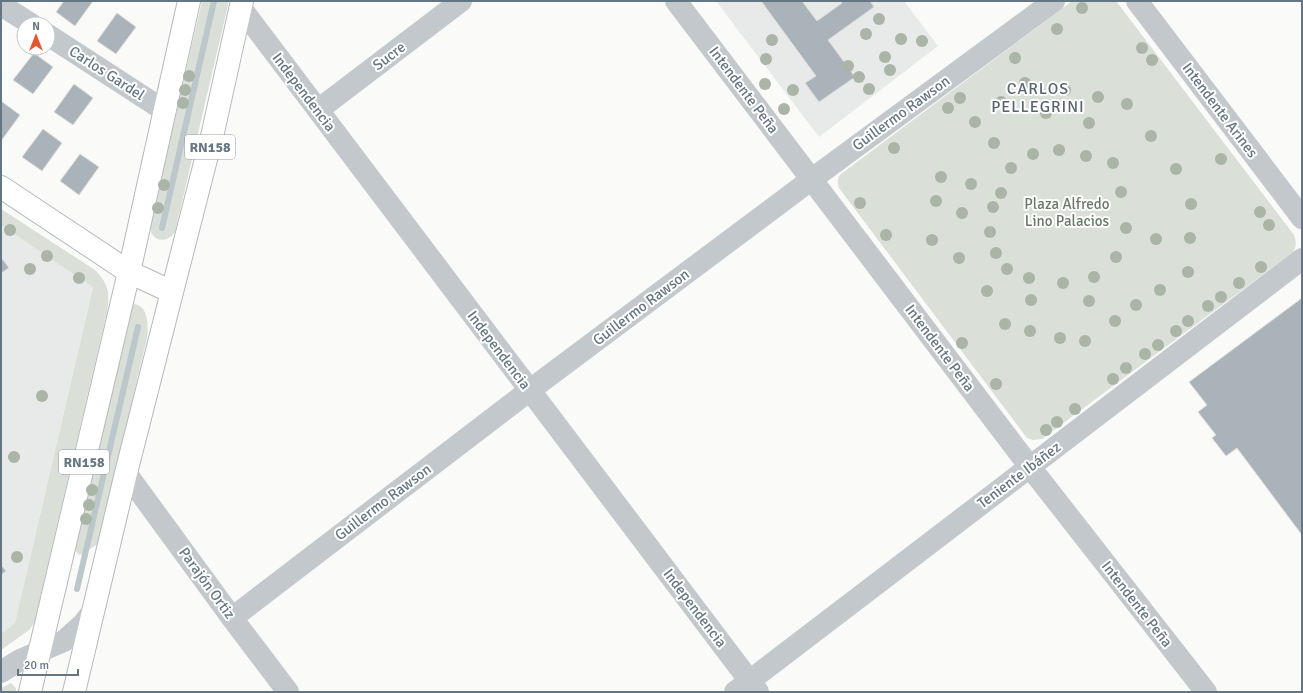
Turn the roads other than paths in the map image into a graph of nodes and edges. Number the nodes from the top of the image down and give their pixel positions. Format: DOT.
graph roads {
  1 [pos="189,1"];
  2 [pos="461,1"];
  3 [pos="676,1"];
  4 [pos="1054,1"];
  5 [pos="1138,1"];
  6 [pos="1,5"];
  7 [pos="242,5"];
  8 [pos="18,16"];
  9 [pos="56,40"];
  10 [pos="318,110"];
  11 [pos="165,111"];
  12 [pos="812,179"];
  13 [pos="1,186"];
  14 [pos="1302,218"];
  15 [pos="1302,259"];
  16 [pos="129,272"];
  17 [pos="172,292"];
  18 [pos="530,390"];
  19 [pos="1030,467"];
  20 [pos="126,472"];
  21 [pos="93,611"];
  22 [pos="232,618"];
  23 [pos="40,652"];
  24 [pos="1,672"];
  25 [pos="747,688"];
  26 [pos="30,692"];
  27 [pos="74,692"];
  28 [pos="288,692"];
  29 [pos="1206,692"];
  1 -- 11 [label="main road, RN158"];
  2 -- 10 [label="street, Sucre"];
  3 -- 12 [label="street, Intendente Peña"];
  4 -- 12 [label="street, Guillermo Rawson"];
  5 -- 14 [label="street, Intendente Arines"];
  6 -- 8 [label="street"];
  7 -- 10 [label="street, Independencia"];
  7 -- 17 [label="main road, RN158"];
  9 -- 11 [label="street, Carlos Gardel"];
  10 -- 18 [label="street, Independencia"];
  11 -- 16 [label="main road, RN158"];
  12 -- 18 [label="street, Guillermo Rawson"];
  12 -- 19 [label="street, Intendente Peña"];
  13 -- 16 [label="main road"];
  15 -- 19 [label="street, Teniente Ibáñez"];
  16 -- 17 [label="main road"];
  16 -- 23 [label="main road, RN158"];
  17 -- 20 [label="main road, RN158"];
  18 -- 22 [label="street, Guillermo Rawson"];
  18 -- 25 [label="street, Independencia"];
  19 -- 25 [label="street, Teniente Ibáñez"];
  19 -- 29 [label="street, Intendente Peña"];
  20 -- 21 [label="main road, RN158"];
  20 -- 22 [label="street, Parajón Ortiz"];
  21 -- 23 [label="street"];
  21 -- 27 [label="main road, RN158"];
  22 -- 28 [label="street, Parajón Ortiz"];
  23 -- 24 [label="street"];
  23 -- 26 [label="main road, RN158"];
}
